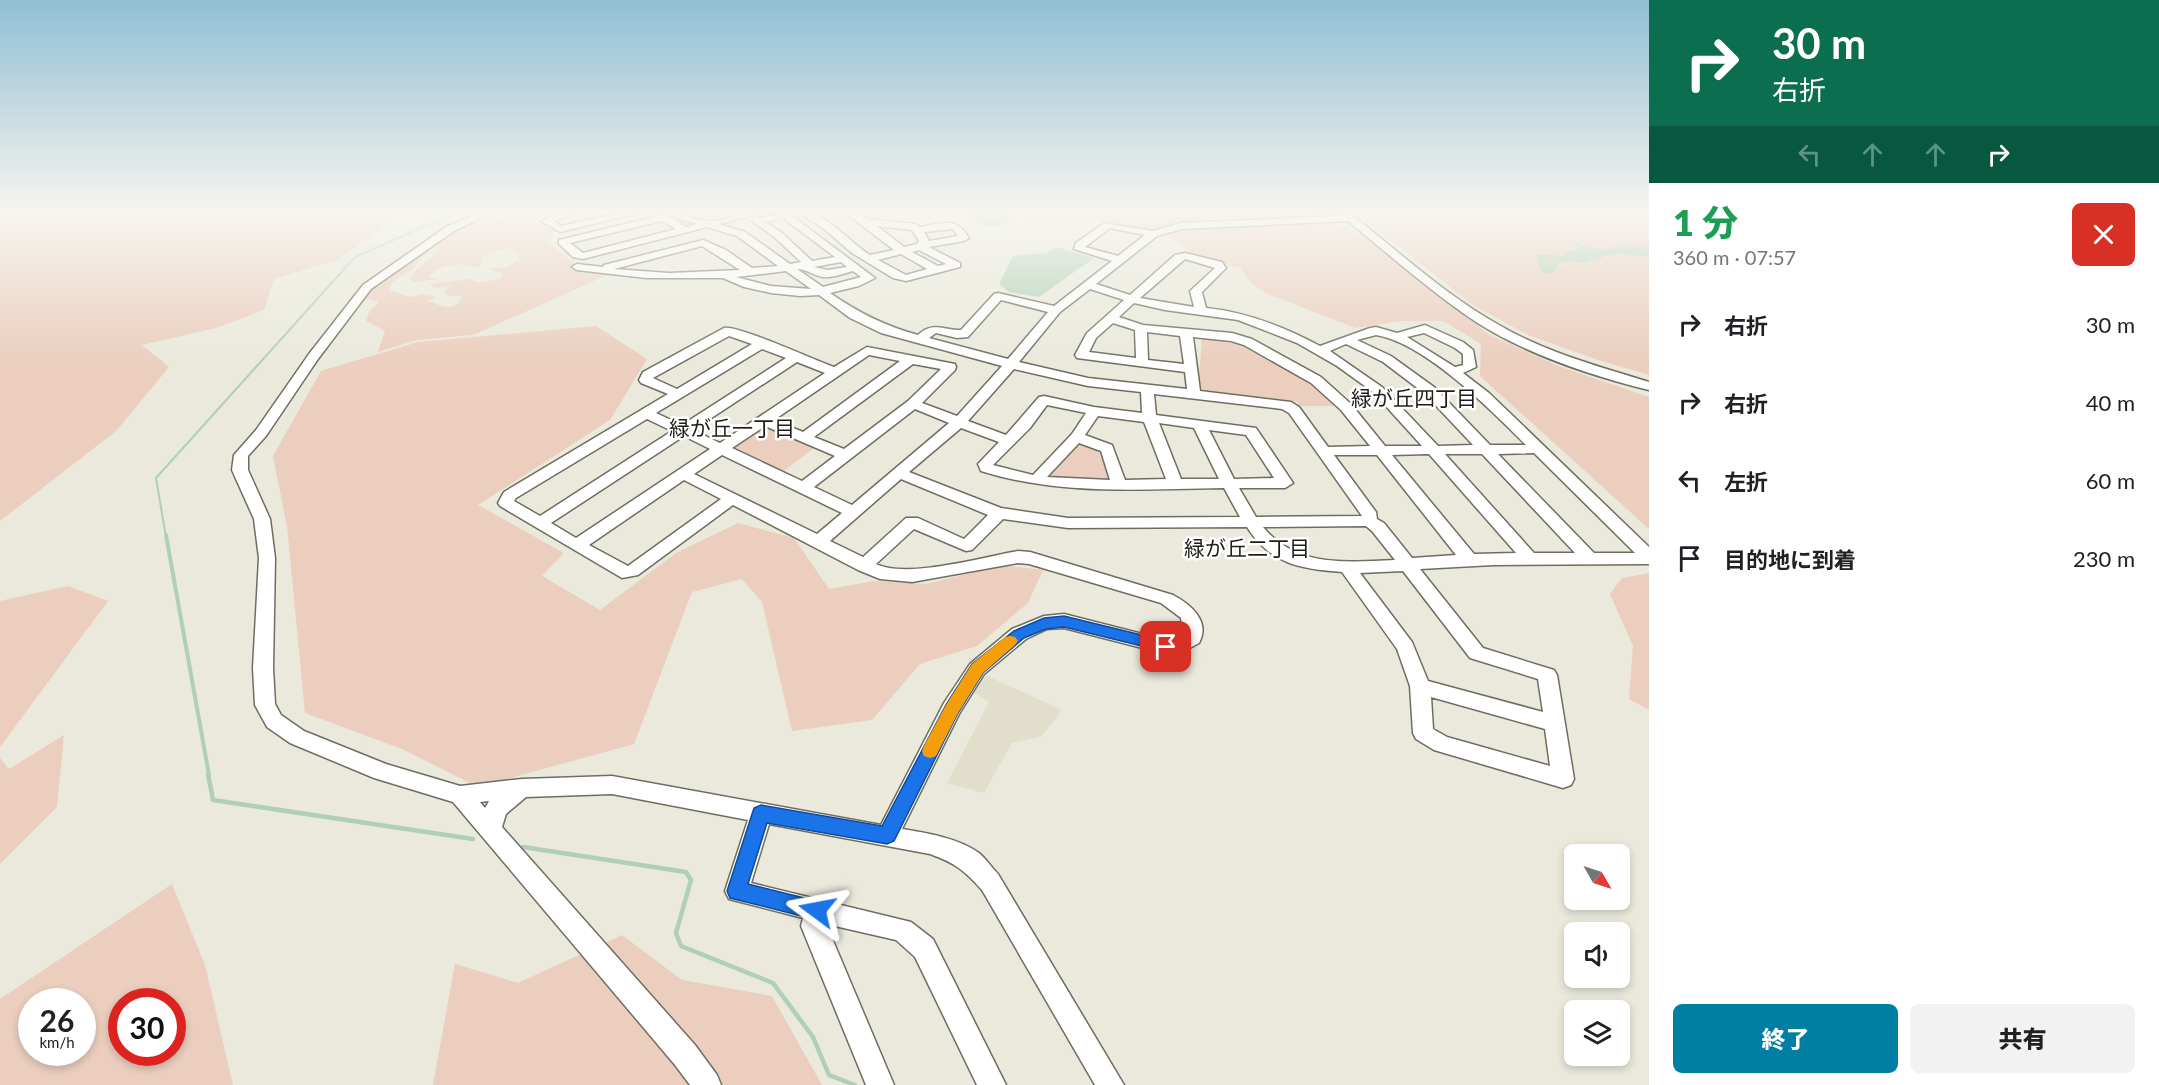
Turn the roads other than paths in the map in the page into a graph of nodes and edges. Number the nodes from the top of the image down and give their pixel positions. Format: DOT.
graph roads {
  1 [pos="402,263"];
  2 [pos="624,263"];
  3 [pos="627,263"];
  4 [pos="661,263"];
  5 [pos="737,263"];
  6 [pos="781,263"];
  7 [pos="820,263"];
  8 [pos="846,263"];
  9 [pos="874,263"];
  10 [pos="924,263"];
  11 [pos="951,263"];
  12 [pos="1117,263"];
  13 [pos="1173,263"];
  14 [pos="1212,263"];
  15 [pos="1407,263"];
  16 [pos="807,265"];
  17 [pos="577,267"];
  18 [pos="787,267"];
  19 [pos="854,268"];
  20 [pos="598,270"];
  21 [pos="748,270"];
  22 [pos="938,270"];
  23 [pos="724,273"];
  24 [pos="651,275"];
  25 [pos="687,276"];
  26 [pos="1088,285"];
  27 [pos="820,291"];
  28 [pos="1132,298"];
  29 [pos="1056,310"];
  30 [pos="1201,312"];
  31 [pos="1111,318"];
  32 [pos="1141,328"];
  33 [pos="1186,332"];
  34 [pos="1395,337"];
  35 [pos="920,340"];
  36 [pos="1348,340"];
  37 [pos="763,343"];
  38 [pos="1320,352"];
  39 [pos="796,357"];
  40 [pos="911,359"];
  41 [pos="1142,363"];
  42 [pos="1010,364"];
  43 [pos="1288,364"];
  44 [pos="1191,369"];
  45 [pos="1455,371"];
  46 [pos="834,372"];
  47 [pos="1649,386"];
  48 [pos="1147,389"];
  49 [pos="678,394"];
  50 [pos="1194,394"];
  51 [pos="913,404"];
  52 [pos="1094,411"];
  53 [pos="646,413"];
  54 [pos="1149,417"];
  55 [pos="763,420"];
  56 [pos="959,422"];
  57 [pos="1199,424"];
  58 [pos="682,430"];
  59 [pos="805,437"];
  60 [pos="1077,437"];
  61 [pos="1008,441"];
  62 [pos="720,448"];
  63 [pos="1432,449"];
  64 [pos="1485,449"];
  65 [pos="1538,449"];
  66 [pos="1381,450"];
  67 [pos="1323,451"];
  68 [pos="847,456"];
  69 [pos="899,473"];
  70 [pos="683,474"];
  71 [pos="1038,481"];
  72 [pos="1231,483"];
  73 [pos="1119,484"];
  74 [pos="1176,484"];
  75 [pos="803,489"];
  76 [pos="731,499"];
  77 [pos="854,512"];
  78 [pos="999,513"];
  79 [pos="1369,521"];
  80 [pos="540,523"];
  81 [pos="1251,523"];
  82 [pos="818,543"];
  83 [pos="577,545"];
  84 [pos="1649,558"];
  85 [pos="1590,559"];
  86 [pos="1469,560"];
  87 [pos="1531,560"];
  88 [pos="1406,564"];
  89 [pos="864,566"];
  90 [pos="1346,566"];
  91 [pos="1420,686"];
  92 [pos="1555,724"];
  93 [pos="522,788"];
  94 [pos="460,795"];
  95 [pos="761,813"];
  96 [pos="490,832"];
  97 [pos="887,835"];
  98 [pos="817,910"];
  99 [pos="707,1085"];
  100 [pos="880,1085"];
  101 [pos="992,1085"];
  102 [pos="1110,1085"];
  1 -- 94 [label="street"];
  2 -- 20 [label="street"];
  3 -- 24 [label="street"];
  4 -- 25 [label="street"];
  5 -- 21 [label="street"];
  6 -- 18 [label="street"];
  7 -- 16 [label="street"];
  8 -- 19 [label="street"];
  9 -- 22 [label="street"];
  10 -- 22 [label="street"];
  11 -- 22 [label="street"];
  12 -- 26 [label="street"];
  13 -- 28 [label="street"];
  14 -- 30 [label="street"];
  15 -- 47 [label="street"];
  16 -- 18 [label="street"];
  16 -- 19 [label="street"];
  17 -- 20 [label="street"];
  18 -- 21 [label="street"];
  18 -- 27 [label="street"];
  19 -- 27 [label="street"];
  20 -- 24 [label="street"];
  21 -- 23 [label="street"];
  23 -- 25 [label="street"];
  23 -- 27 [label="street"];
  24 -- 25 [label="street"];
  26 -- 28 [label="street"];
  26 -- 29 [label="street"];
  27 -- 35 [label="street"];
  28 -- 30 [label="street"];
  28 -- 31 [label="street"];
  29 -- 35 [label="street"];
  29 -- 42 [label="street"];
  30 -- 38 [label="street"];
  31 -- 32 [label="street"];
  31 -- 41 [label="street"];
  32 -- 33 [label="street"];
  32 -- 41 [label="street"];
  33 -- 43 [label="street"];
  33 -- 44 [label="street"];
  34 -- 36 [label="street"];
  34 -- 45 [label="street"];
  34 -- 45 [label="street"];
  35 -- 42 [label="street"];
  36 -- 38 [label="street"];
  36 -- 64 [label="street"];
  37 -- 39 [label="street"];
  37 -- 49 [label="street"];
  37 -- 49 [label="street"];
  38 -- 43 [label="street"];
  38 -- 63 [label="street"];
  39 -- 46 [label="street"];
  39 -- 58 [label="street"];
  40 -- 46 [label="street"];
  40 -- 51 [label="street"];
  40 -- 59 [label="street"];
  41 -- 44 [label="street"];
  42 -- 48 [label="street"];
  42 -- 56 [label="street"];
  43 -- 66 [label="street"];
  44 -- 50 [label="street"];
  45 -- 65 [label="street"];
  46 -- 55 [label="street"];
  48 -- 50 [label="street"];
  48 -- 54 [label="street"];
  49 -- 53 [label="street"];
  50 -- 67 [label="street"];
  51 -- 56 [label="street"];
  51 -- 68 [label="street"];
  52 -- 54 [label="street"];
  52 -- 60 [label="street"];
  52 -- 61 [label="street"];
  53 -- 58 [label="street"];
  53 -- 80 [label="street"];
  54 -- 57 [label="street"];
  54 -- 74 [label="street"];
  55 -- 59 [label="street"];
  55 -- 62 [label="street"];
  56 -- 61 [label="street"];
  56 -- 69 [label="street"];
  57 -- 72 [label="street"];
  57 -- 72 [label="street"];
  58 -- 62 [label="street"];
  58 -- 80 [label="street"];
  59 -- 68 [label="street"];
  60 -- 71 [label="street"];
  60 -- 73 [label="street"];
  61 -- 71 [label="street"];
  62 -- 70 [label="street"];
  62 -- 75 [label="street"];
  63 -- 64 [label="street"];
  63 -- 66 [label="street"];
  63 -- 87 [label="street"];
  64 -- 65 [label="street"];
  64 -- 85 [label="street"];
  65 -- 84 [label="street"];
  66 -- 67 [label="street"];
  66 -- 86 [label="street"];
  67 -- 79 [label="street"];
  68 -- 75 [label="street"];
  69 -- 77 [label="street"];
  69 -- 78 [label="street"];
  70 -- 76 [label="street"];
  70 -- 83 [label="street"];
  71 -- 73 [label="street"];
  72 -- 74 [label="street"];
  72 -- 81 [label="street"];
  73 -- 74 [label="street"];
  75 -- 77 [label="street"];
  76 -- 82 [label="street"];
  76 -- 83 [label="street"];
  77 -- 82 [label="street"];
  78 -- 81 [label="street"];
  78 -- 89 [label="street"];
  79 -- 81 [label="street"];
  79 -- 88 [label="street"];
  80 -- 83 [label="street"];
  81 -- 90 [label="street"];
  82 -- 89 [label="street"];
  84 -- 85 [label="street"];
  85 -- 87 [label="street"];
  86 -- 87 [label="street"];
  86 -- 88 [label="street"];
  88 -- 90 [label="street"];
  88 -- 92 [label="street"];
  89 -- 97 [label="street"];
  90 -- 91 [label="street"];
  91 -- 92 [label="street"];
  91 -- 92 [label="street"];
  93 -- 94 [label="street"];
  93 -- 95 [label="street"];
  93 -- 96 [label="street"];
  94 -- 96 [label="street"];
  95 -- 97 [label="street"];
  95 -- 98 [label="street"];
  96 -- 99 [label="street"];
  97 -- 102 [label="street"];
  98 -- 100 [label="street"];
  98 -- 101 [label="street"];
}
